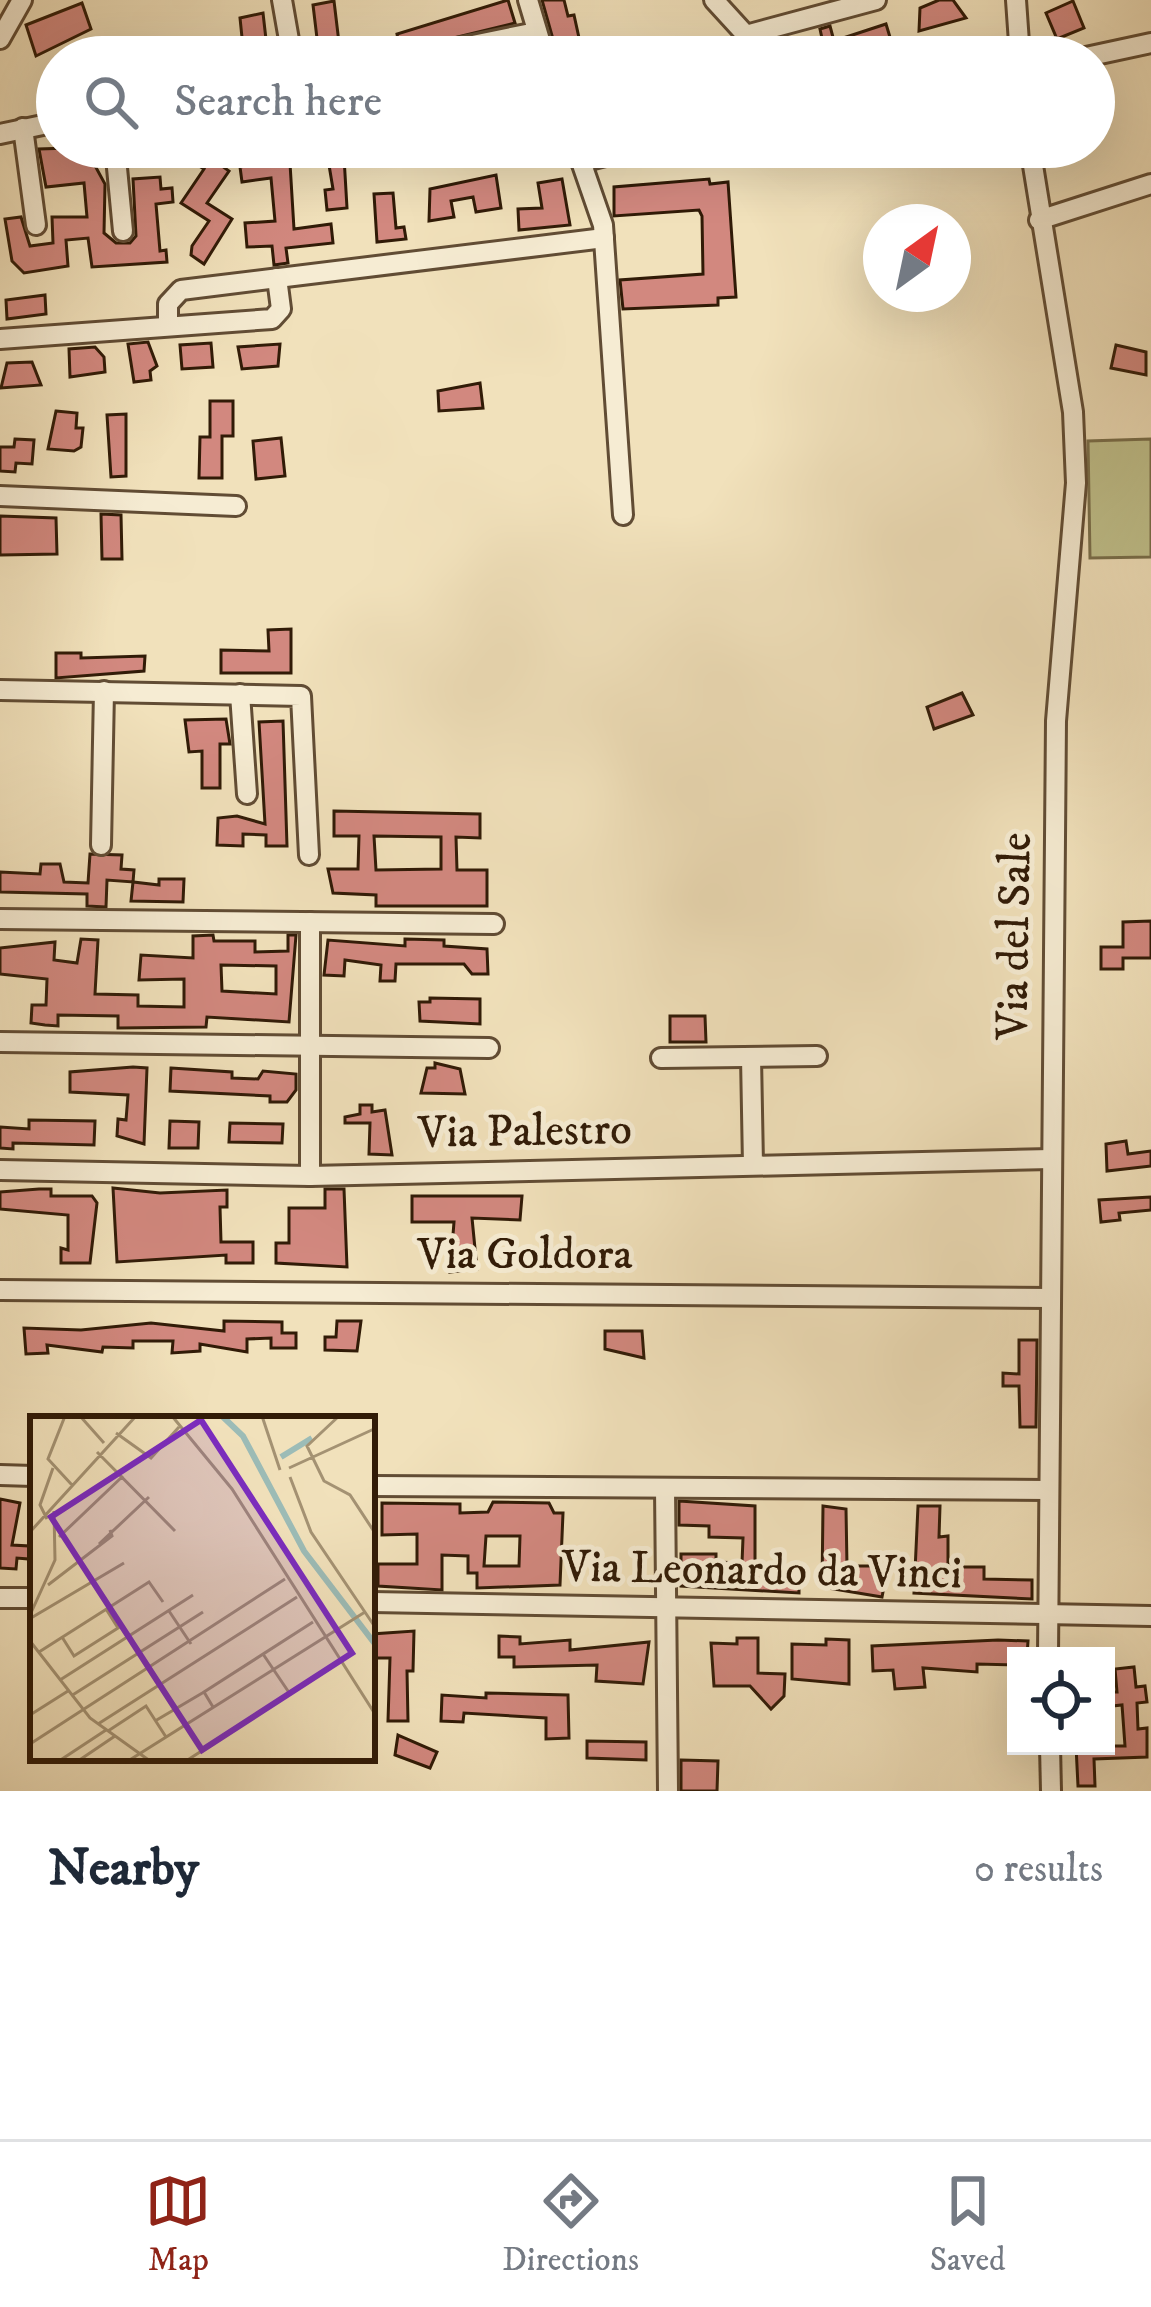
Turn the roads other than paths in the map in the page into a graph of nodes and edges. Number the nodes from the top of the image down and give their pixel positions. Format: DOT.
graph roads {
  1 [pos="22,0"];
  2 [pos="282,0"];
  3 [pos="528,0"];
  4 [pos="714,0"];
  5 [pos="876,0"];
  6 [pos="1016,0"];
  7 [pos="536,32"];
  8 [pos="746,35"];
  9 [pos="288,36"];
  10 [pos="516,36"];
  11 [pos="537,36"];
  12 [pos="1019,36"];
  13 [pos="0,39"];
  14 [pos="1151,43"];
  15 [pos="1115,51"];
  16 [pos="36,126"];
  17 [pos="23,128"];
  18 [pos="0,134"];
  19 [pos="117,168"];
  20 [pos="582,168"];
  21 [pos="1033,168"];
  22 [pos="1151,184"];
  23 [pos="1039,220"];
  24 [pos="36,225"];
  25 [pos="123,231"];
  26 [pos="604,238"];
  27 [pos="277,278"];
  28 [pos="168,325"];
  29 [pos="0,339"];
  30 [pos="0,496"];
  31 [pos="236,506"];
  32 [pos="623,515"];
  33 [pos="0,690"];
  34 [pos="104,691"];
  35 [pos="240,694"];
  36 [pos="247,794"];
  37 [pos="101,845"];
  38 [pos="309,855"];
  39 [pos="0,919"];
  40 [pos="310,922"];
  41 [pos="494,924"];
  42 [pos="0,1042"];
  43 [pos="311,1046"];
  44 [pos="489,1048"];
  45 [pos="751,1057"];
  46 [pos="817,1057"];
  47 [pos="661,1058"];
  48 [pos="1051,1159"];
  49 [pos="753,1165"];
  50 [pos="0,1170"];
  51 [pos="310,1176"];
  52 [pos="0,1290"];
  53 [pos="1050,1298"];
  54 [pos="0,1475"];
  55 [pos="30,1476"];
  56 [pos="375,1486"];
  57 [pos="665,1488"];
  58 [pos="1047,1490"];
  59 [pos="375,1602"];
  60 [pos="666,1606"];
  61 [pos="1048,1616"];
  62 [pos="1151,1616"];
  63 [pos="1048,1647"];
  64 [pos="1050,1755"];
  65 [pos="668,1791"];
  66 [pos="1051,1791"];
  1 -- 13 [label="street"];
  2 -- 9 [label="street"];
  3 -- 7 [label="street"];
  4 -- 8 [label="street"];
  5 -- 8 [label="street"];
  6 -- 12 [label="street"];
  7 -- 10 [label="street"];
  7 -- 11 [label="street"];
  14 -- 15 [label="street"];
  16 -- 17 [label="street"];
  17 -- 18 [label="street"];
  17 -- 24 [label="street"];
  19 -- 25 [label="street"];
  20 -- 26 [label="street"];
  21 -- 23 [label="street, Via del Sale"];
  22 -- 23 [label="street"];
  23 -- 48 [label="street, Via del Sale"];
  26 -- 27 [label="street"];
  26 -- 32 [label="street"];
  27 -- 28 [label="street"];
  27 -- 28 [label="street"];
  28 -- 29 [label="street"];
  30 -- 31 [label="street"];
  33 -- 34 [label="street"];
  34 -- 35 [label="street"];
  34 -- 37 [label="street"];
  35 -- 36 [label="street"];
  35 -- 38 [label="street"];
  39 -- 40 [label="street"];
  40 -- 41 [label="street"];
  40 -- 43 [label="street"];
  42 -- 43 [label="street"];
  43 -- 44 [label="street"];
  43 -- 51 [label="street"];
  45 -- 46 [label="street"];
  45 -- 47 [label="street"];
  45 -- 49 [label="street"];
  48 -- 49 [label="street, Via Palestro"];
  48 -- 53 [label="street, Via del Sale"];
  49 -- 51 [label="street, Via Palestro"];
  50 -- 51 [label="street, Via Palestro"];
  52 -- 53 [label="street, Via Goldora"];
  53 -- 58 [label="street, Via del Sale"];
  54 -- 55 [label="street"];
  56 -- 57 [label="street"];
  57 -- 58 [label="street"];
  57 -- 60 [label="street"];
  58 -- 61 [label="street, Via del Sale"];
  59 -- 60 [label="street, Via Leonardo da Vinci"];
  60 -- 61 [label="street, Via Leonardo da Vinci"];
  60 -- 65 [label="street"];
  61 -- 62 [label="street, Via Leonardo da Vinci"];
  61 -- 63 [label="street, Via del Sale"];
  64 -- 66 [label="street"];
}
